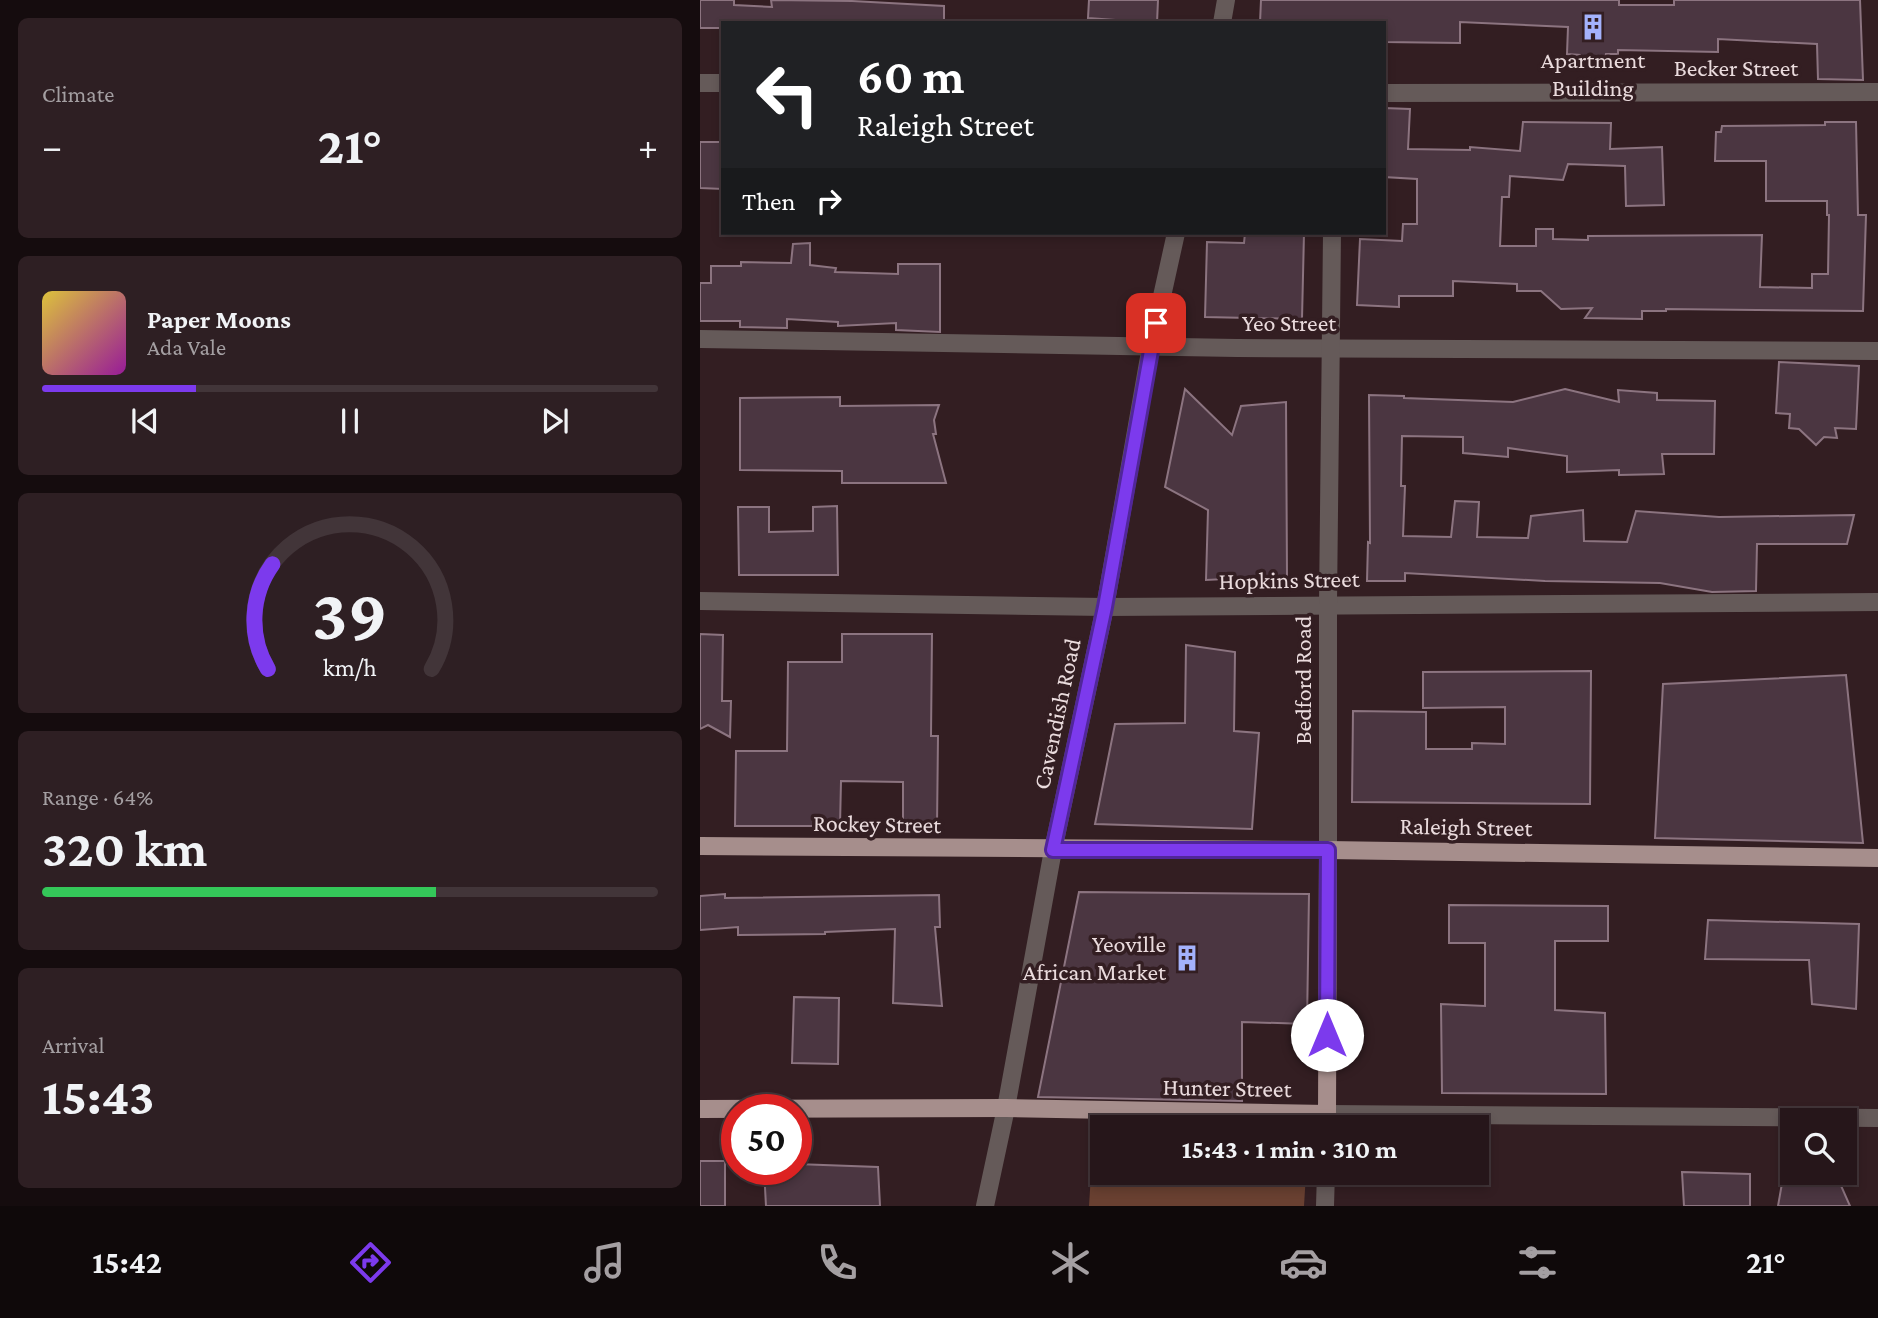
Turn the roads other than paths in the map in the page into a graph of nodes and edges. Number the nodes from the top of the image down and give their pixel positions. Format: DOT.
graph roads {
  1 [pos="1226,0"];
  2 [pos="1222,21"];
  3 [pos="700,83"];
  4 [pos="721,83"];
  5 [pos="1386,93"];
  6 [pos="1878,93"];
  7 [pos="1176,235"];
  8 [pos="1332,235"];
  9 [pos="700,339"];
  10 [pos="1151,346"];
  11 [pos="1329,347"];
  12 [pos="1878,351"];
  13 [pos="700,601"];
  14 [pos="1878,602"];
  15 [pos="1328,604"];
  16 [pos="1105,607"];
  17 [pos="700,846"];
  18 [pos="1053,850"];
  19 [pos="1328,850"];
  20 [pos="1878,858"];
  21 [pos="1006,1108"];
  22 [pos="700,1109"];
  23 [pos="1179,1115"];
  24 [pos="1327,1115"];
  25 [pos="1878,1118"];
  26 [pos="1489,1120"];
  27 [pos="1326,1185"];
  28 [pos="985,1206"];
  29 [pos="1325,1206"];
  1 -- 2 [label="street"];
  3 -- 4 [label="street"];
  5 -- 6 [label="street, Becker Street"];
  7 -- 10 [label="street, Cavendish Road"];
  8 -- 11 [label="street, Bedford Road"];
  9 -- 10 [label="street, Yeo Street"];
  10 -- 11 [label="street, Yeo Street"];
  10 -- 16 [label="street, Cavendish Road"];
  11 -- 12 [label="street, Yeo Street"];
  11 -- 15 [label="street, Bedford Road"];
  13 -- 16 [label="street, Hopkins Street"];
  14 -- 15 [label="street, Hopkins Street"];
  15 -- 16 [label="street, Hopkins Street"];
  15 -- 19 [label="street, Bedford Road"];
  16 -- 18 [label="street, Cavendish Road"];
  17 -- 18 [label="main road, Rockey Street"];
  18 -- 19 [label="main road, Raleigh Street"];
  18 -- 21 [label="street, Cavendish Road"];
  19 -- 20 [label="main road, Raleigh Street"];
  19 -- 24 [label="main road, Bedford Road"];
  21 -- 22 [label="main road, Hunter Street"];
  21 -- 23 [label="main road, Hunter Street"];
  21 -- 28 [label="street, Cavendish Road"];
  25 -- 26 [label="street, Hunter Street"];
  27 -- 29 [label="street"];
}
